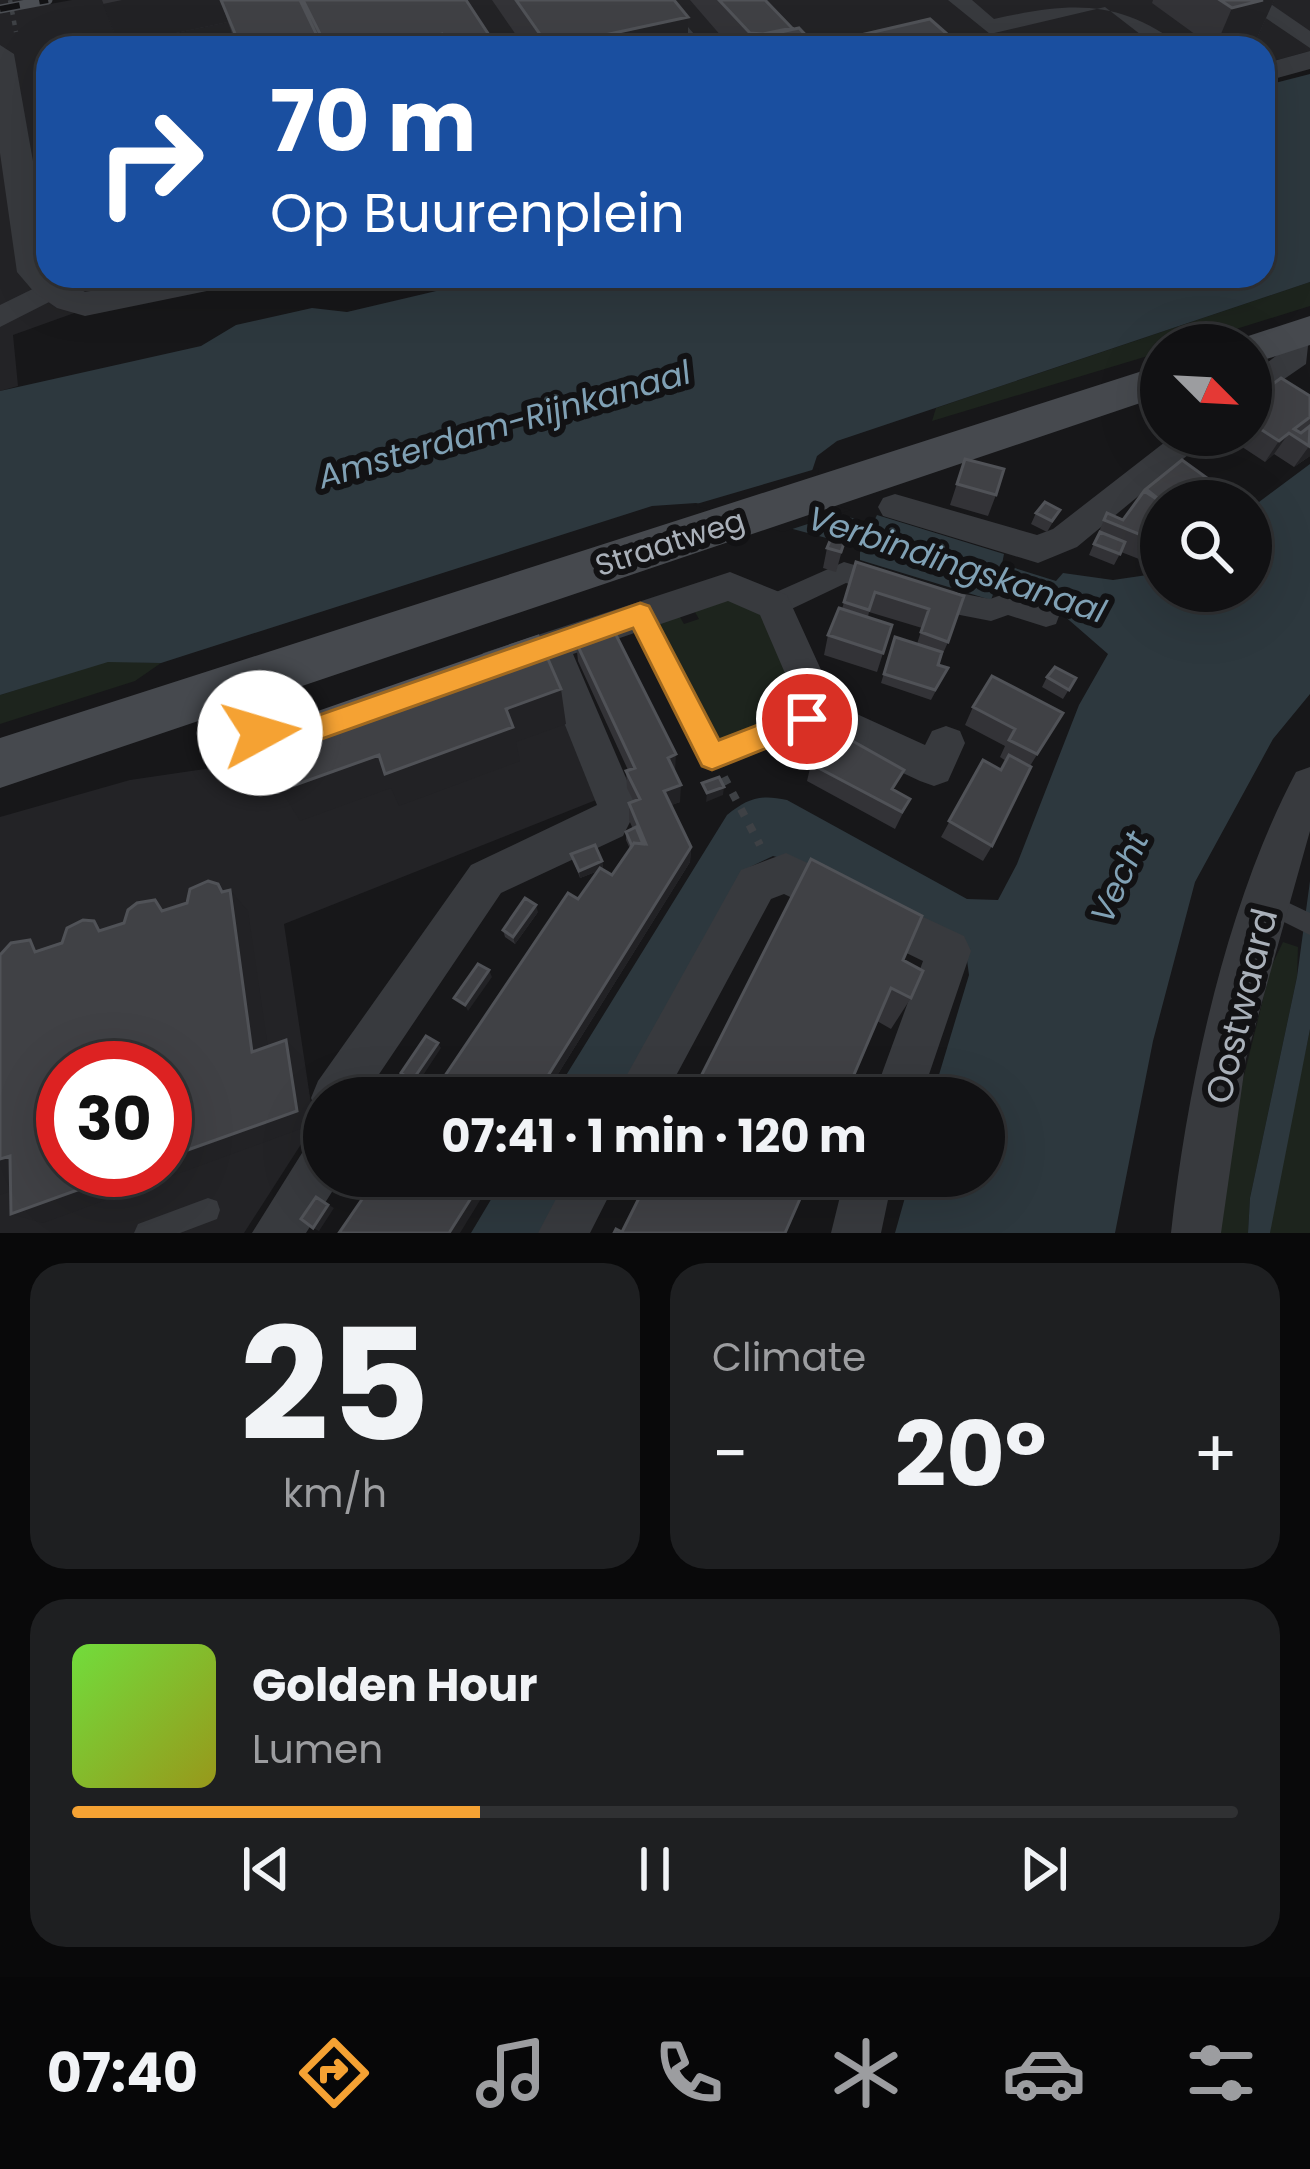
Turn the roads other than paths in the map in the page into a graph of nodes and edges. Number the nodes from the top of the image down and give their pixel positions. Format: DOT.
graph roads {
  1 [pos="659,0"];
  2 [pos="959,0"];
  3 [pos="1108,0"];
  4 [pos="1250,0"];
  5 [pos="690,36"];
  6 [pos="1156,36"];
  7 [pos="1310,41"];
  8 [pos="0,53"];
  9 [pos="1310,60"];
  10 [pos="1275,70"];
  11 [pos="36,273"];
  12 [pos="167,288"];
  13 [pos="50,290"];
  14 [pos="0,317"];
  15 [pos="1305,332"];
  16 [pos="1272,343"];
  17 [pos="1272,374"];
  18 [pos="1140,388"];
  19 [pos="1169,456"];
  20 [pos="883,492"];
  21 [pos="774,605"];
  22 [pos="1046,616"];
  23 [pos="629,618"];
  24 [pos="551,645"];
  25 [pos="468,674"];
  26 [pos="248,682"];
  27 [pos="823,717"];
  28 [pos="343,719"];
  29 [pos="946,743"];
  30 [pos="0,763"];
  31 [pos="1310,785"];
  32 [pos="1266,902"];
  33 [pos="1310,924"];
  34 [pos="349,1077"];
  35 [pos="650,1077"];
  36 [pos="904,1077"];
  37 [pos="303,1194"];
  38 [pos="583,1197"];
  39 [pos="864,1197"];
  40 [pos="208,1210"];
  41 [pos="147,1233"];
  42 [pos="277,1233"];
  43 [pos="563,1233"];
  44 [pos="856,1233"];
  45 [pos="1196,1233"];
  1 -- 5 [label="lane"];
  2 -- 3 [label="street"];
  3 -- 6 [label="street"];
  4 -- 7 [label="street"];
  8 -- 11 [label="street"];
  9 -- 10 [label="street"];
  12 -- 13 [label="street"];
  13 -- 14 [label="street"];
  15 -- 16 [label="main road"];
  15 -- 17 [label="street"];
  18 -- 20 [label="main road, Straatweg"];
  19 -- 20 [label="street"];
  20 -- 26 [label="main road, Straatweg"];
  21 -- 22 [label="street"];
  21 -- 23 [label="street, Straatweg"];
  21 -- 27 [label="street"];
  23 -- 24 [label="street, Straatweg"];
  23 -- 27 [label="lane"];
  24 -- 25 [label="street, Straatweg"];
  24 -- 34 [label="street"];
  26 -- 28 [label="street"];
  26 -- 30 [label="main road, Straatweg"];
  27 -- 29 [label="street"];
  31 -- 32 [label="street, Oostwaard"];
  32 -- 33 [label="lane"];
  32 -- 45 [label="street, Oostwaard"];
  35 -- 36 [label="street"];
  37 -- 42 [label="street"];
  38 -- 43 [label="street"];
  39 -- 44 [label="street"];
  40 -- 41 [label="lane"];
}
